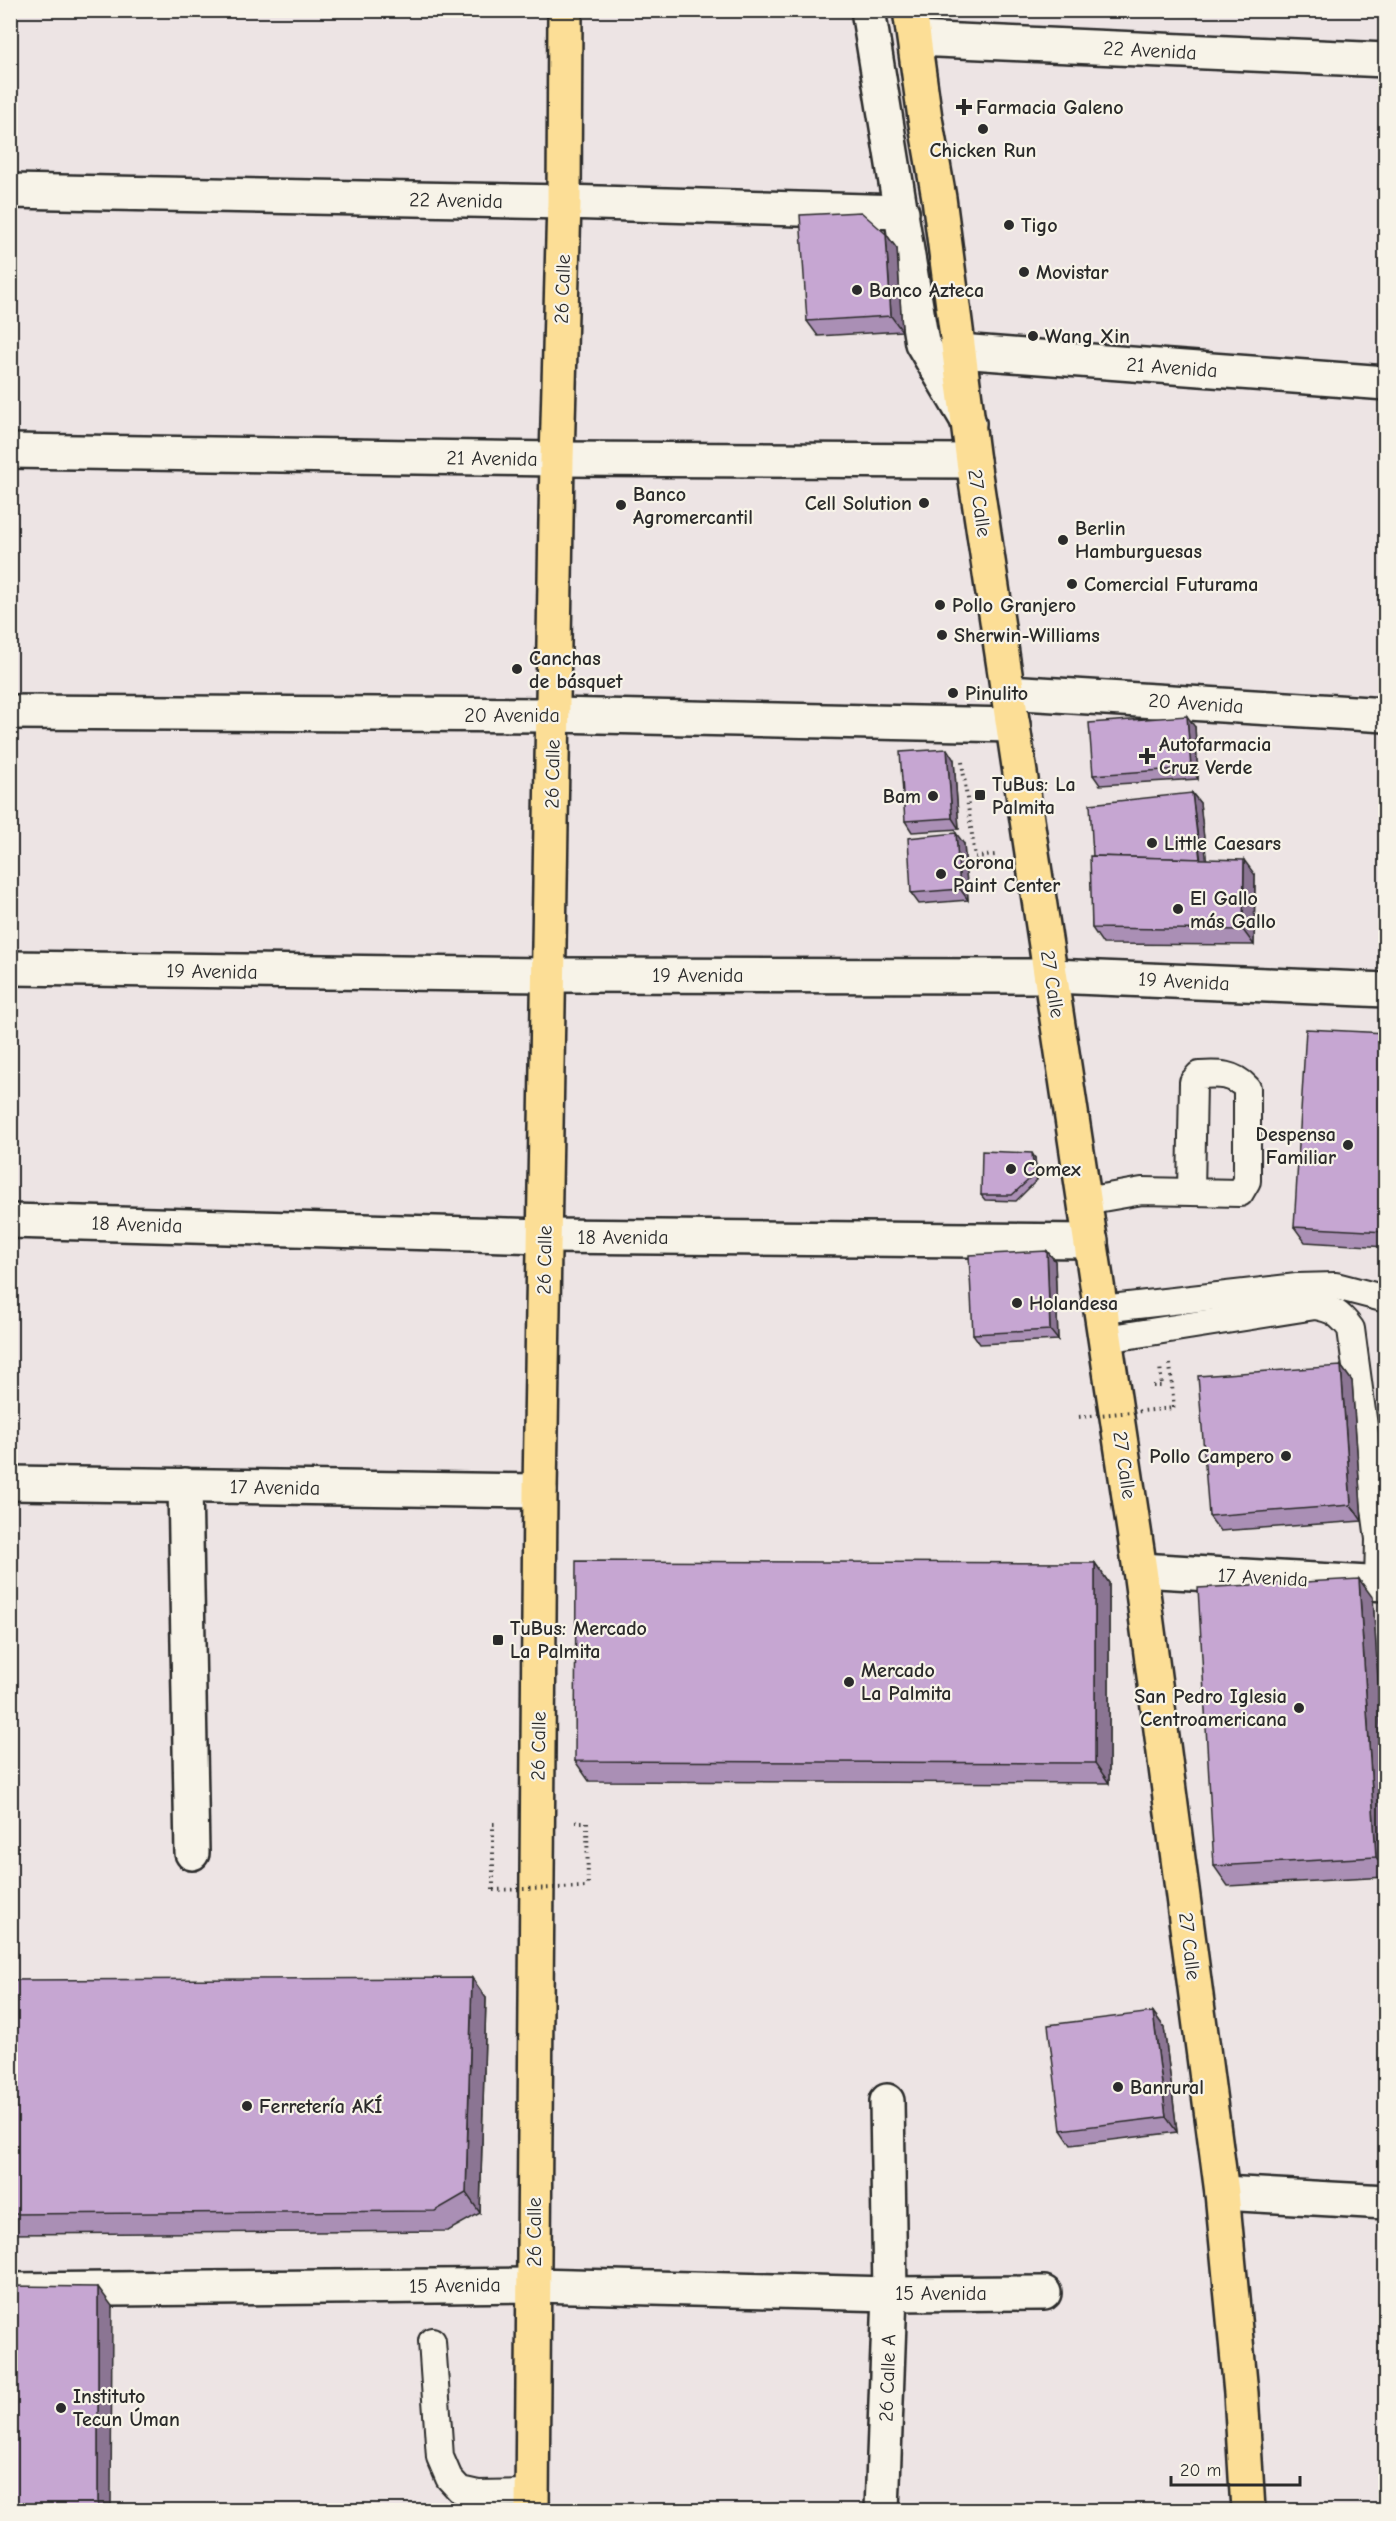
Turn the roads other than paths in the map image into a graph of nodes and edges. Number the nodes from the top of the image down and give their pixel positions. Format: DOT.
graph roads {
  1 [pos="565,10"];
  2 [pos="868,10"];
  3 [pos="912,25"];
  4 [pos="1386,60"];
  5 [pos="10,190"];
  6 [pos="564,202"];
  7 [pos="902,212"];
  8 [pos="959,351"];
  9 [pos="1386,383"];
  10 [pos="969,423"];
  11 [pos="10,452"];
  12 [pos="557,459"];
  13 [pos="974,461"];
  14 [pos="1008,692"];
  15 [pos="10,712"];
  16 [pos="553,715"];
  17 [pos="1386,715"];
  18 [pos="1013,725"];
  19 [pos="10,968"];
  20 [pos="549,975"];
  21 [pos="1052,976"];
  22 [pos="1386,990"];
  23 [pos="1191,1192"];
  24 [pos="1085,1201"];
  25 [pos="10,1221"];
  26 [pos="544,1236"];
  27 [pos="1091,1241"];
  28 [pos="1386,1299"];
  29 [pos="1104,1324"];
  30 [pos="10,1483"];
  31 [pos="185,1485"];
  32 [pos="540,1491"];
  33 [pos="1140,1570"];
  34 [pos="1382,1584"];
  35 [pos="192,1853"];
  36 [pos="888,2101"];
  37 [pos="1222,2193"];
  38 [pos="1386,2202"];
  39 [pos="534,2284"];
  40 [pos="10,2290"];
  41 [pos="1044,2293"];
  42 [pos="890,2294"];
  43 [pos="432,2341"];
  44 [pos="532,2502"];
  45 [pos="882,2511"];
  46 [pos="1248,2511"];
  1 -- 6 [label="main road, 26 Calle"];
  2 -- 7 [label="street, 27 Calle"];
  3 -- 4 [label="street, 22 Avenida"];
  3 -- 8 [label="main road, 27 Calle"];
  5 -- 6 [label="street, 22 Avenida"];
  6 -- 7 [label="street, 22 Avenida"];
  6 -- 12 [label="main road, 26 Calle"];
  7 -- 10 [label="street, 27 Calle"];
  8 -- 9 [label="street, 21 Avenida"];
  8 -- 10 [label="main road, 27 Calle"];
  10 -- 13 [label="main road, 27 Calle"];
  11 -- 12 [label="street, 21 Avenida"];
  12 -- 13 [label="street, 21 Avenida"];
  12 -- 16 [label="main road, 26 Calle"];
  13 -- 14 [label="main road, 27 Calle"];
  14 -- 17 [label="street, 20 Avenida"];
  14 -- 18 [label="main road, 27 Calle"];
  15 -- 16 [label="street, 20 Avenida"];
  16 -- 18 [label="street, 20 Avenida"];
  16 -- 20 [label="main road, 26 Calle"];
  18 -- 21 [label="main road, 27 Calle"];
  19 -- 20 [label="street, 19 Avenida"];
  20 -- 21 [label="street, 19 Avenida"];
  20 -- 26 [label="main road, 26 Calle"];
  21 -- 22 [label="street, 19 Avenida"];
  21 -- 24 [label="main road, 27 Calle"];
  23 -- 23 [label="lane"];
  23 -- 24 [label="lane"];
  24 -- 27 [label="main road, 27 Calle"];
  25 -- 26 [label="street, 18 Avenida"];
  26 -- 27 [label="street, 18 Avenida"];
  26 -- 32 [label="main road, 26 Calle"];
  27 -- 29 [label="main road, 27 Calle"];
  28 -- 29 [label="lane"];
  29 -- 33 [label="main road, 27 Calle"];
  29 -- 34 [label="lane"];
  30 -- 31 [label="street, 17 Avenida"];
  31 -- 32 [label="street, 17 Avenida"];
  31 -- 35 [label="street"];
  32 -- 39 [label="main road, 26 Calle"];
  33 -- 34 [label="street, 17 Avenida"];
  33 -- 37 [label="main road, 27 Calle"];
  36 -- 42 [label="street, 26 Calle A"];
  37 -- 38 [label="street"];
  37 -- 46 [label="main road, 27 Calle"];
  39 -- 40 [label="street, 15 Avenida"];
  39 -- 42 [label="street, 15 Avenida"];
  39 -- 44 [label="main road, 26 Calle"];
  41 -- 42 [label="street, 15 Avenida"];
  42 -- 45 [label="street, 26 Calle A"];
  43 -- 44 [label="lane"];
}
